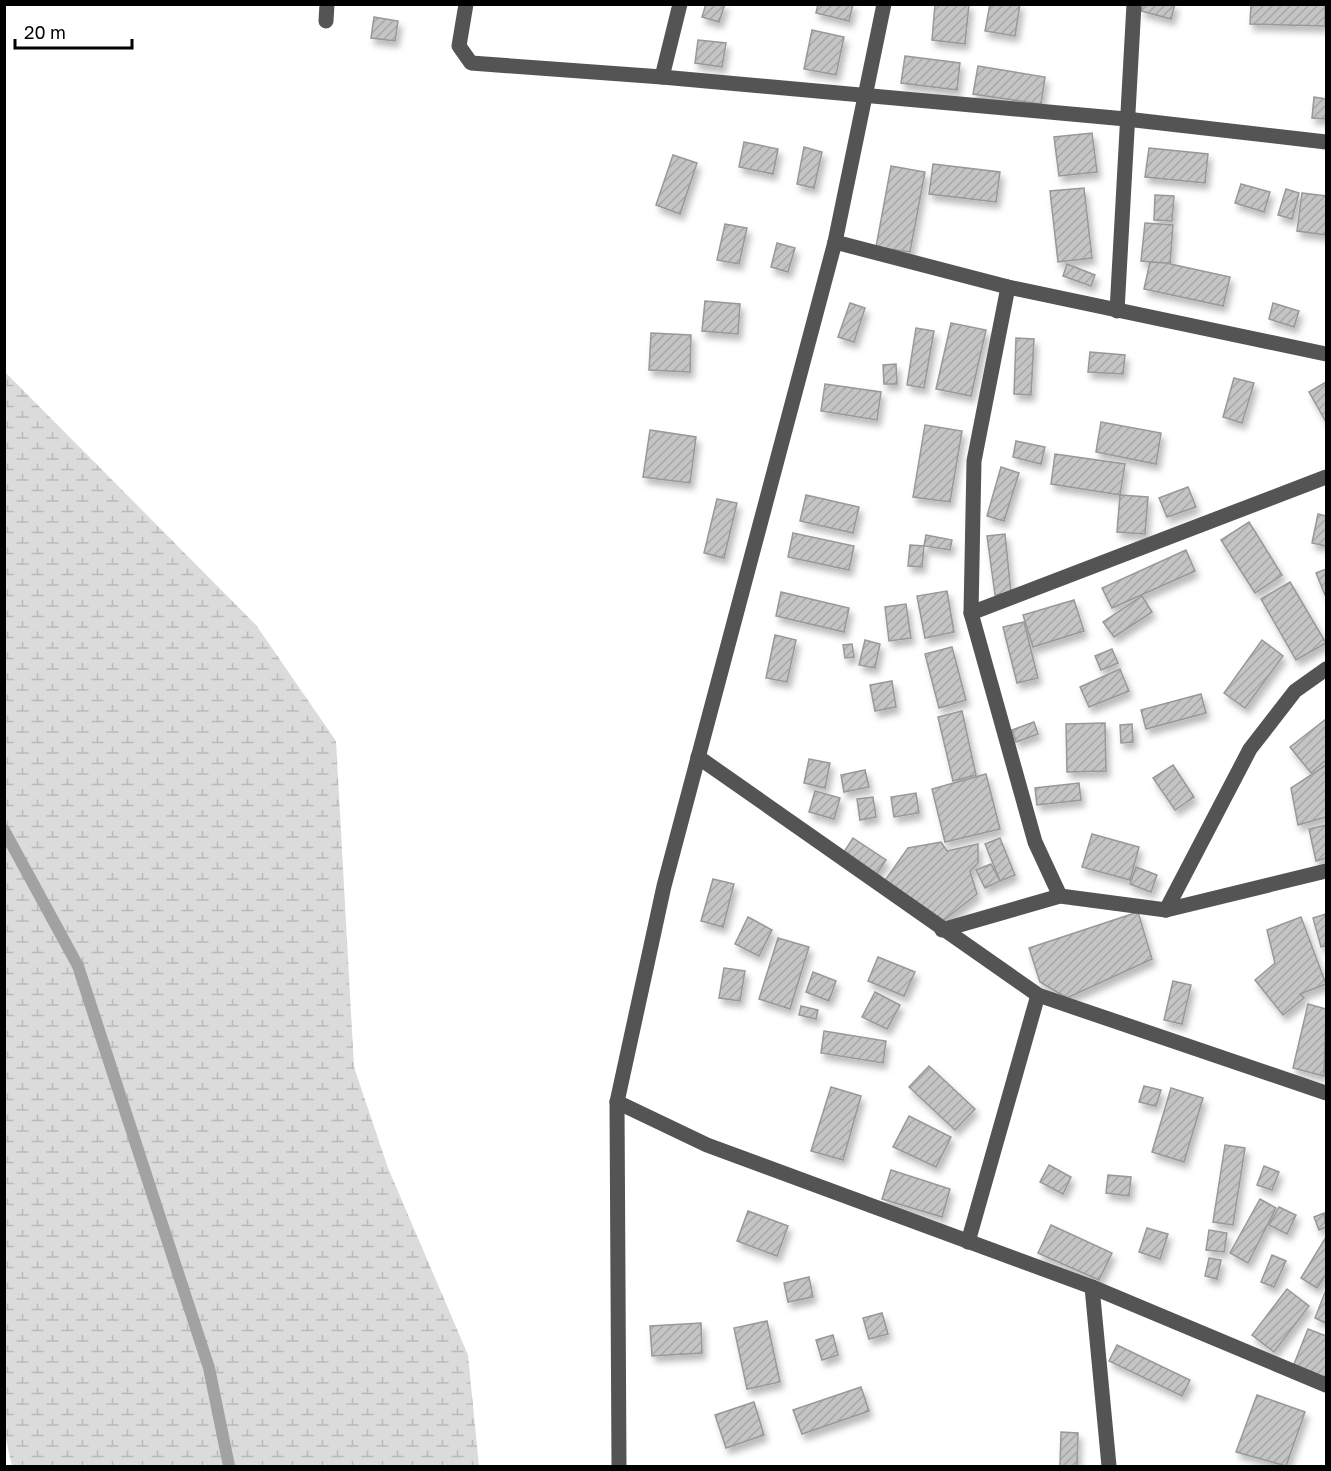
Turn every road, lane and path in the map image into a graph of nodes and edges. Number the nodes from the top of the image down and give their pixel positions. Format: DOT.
graph roads {
  1 [pos="327,4"];
  2 [pos="466,4"];
  3 [pos="680,4"];
  4 [pos="885,4"];
  5 [pos="1134,4"];
  6 [pos="326,21"];
  7 [pos="662,77"];
  8 [pos="864,96"];
  9 [pos="1126,119"];
  10 [pos="1326,142"];
  11 [pos="836,242"];
  12 [pos="1008,287"];
  13 [pos="1117,311"];
  14 [pos="1326,354"];
  15 [pos="1326,477"];
  16 [pos="971,613"];
  17 [pos="1326,669"];
  18 [pos="698,757"];
  19 [pos="1326,871"];
  20 [pos="1060,896"];
  21 [pos="1166,910"];
  22 [pos="942,930"];
  23 [pos="1038,995"];
  24 [pos="1326,1093"];
  25 [pos="617,1102"];
  26 [pos="968,1242"];
  27 [pos="1092,1287"];
  28 [pos="1326,1385"];
  29 [pos="620,1467"];
  30 [pos="1109,1467"];
  1 -- 6 [label="street"];
  2 -- 7 [label="street"];
  3 -- 7 [label="street"];
  4 -- 8 [label="street"];
  5 -- 9 [label="street"];
  7 -- 8 [label="street"];
  8 -- 9 [label="street"];
  8 -- 11 [label="street"];
  9 -- 10 [label="street"];
  9 -- 13 [label="street"];
  11 -- 12 [label="street"];
  11 -- 18 [label="street"];
  12 -- 13 [label="street"];
  12 -- 16 [label="street"];
  13 -- 14 [label="street"];
  15 -- 16 [label="street"];
  16 -- 20 [label="street"];
  17 -- 21 [label="street"];
  18 -- 22 [label="street"];
  18 -- 25 [label="street"];
  19 -- 21 [label="street"];
  20 -- 21 [label="street"];
  20 -- 22 [label="street"];
  22 -- 23 [label="street"];
  23 -- 24 [label="street"];
  23 -- 26 [label="street"];
  25 -- 26 [label="street"];
  25 -- 29 [label="street"];
  26 -- 27 [label="street"];
  27 -- 28 [label="street"];
  27 -- 30 [label="street"];
}
